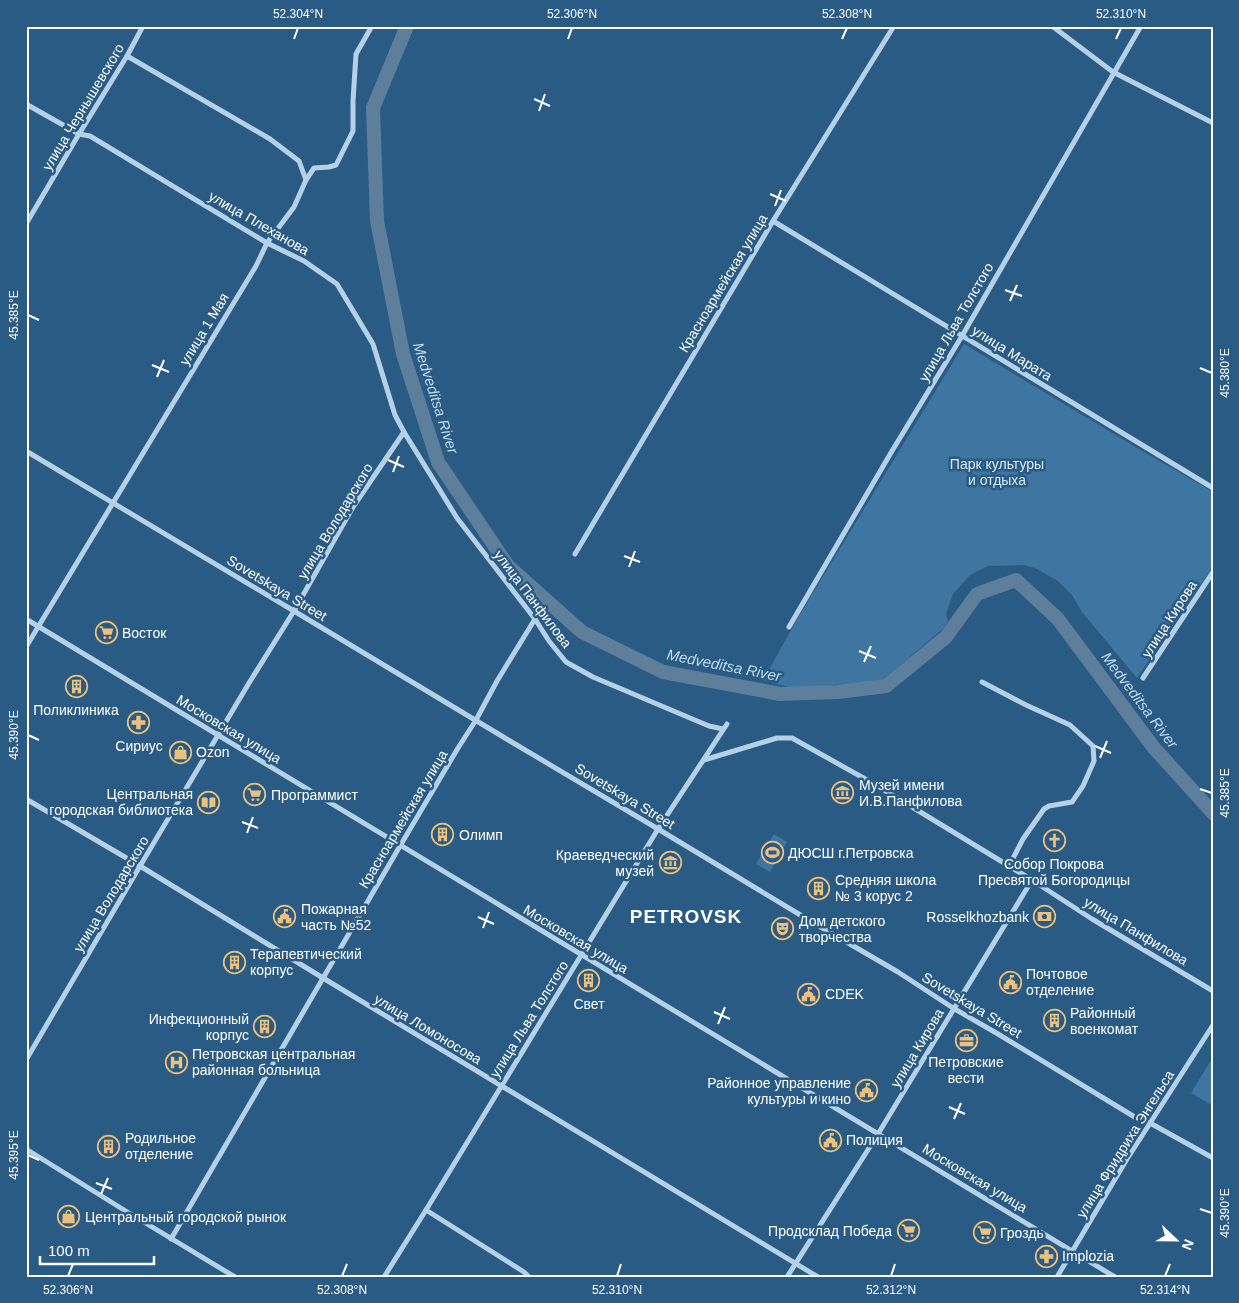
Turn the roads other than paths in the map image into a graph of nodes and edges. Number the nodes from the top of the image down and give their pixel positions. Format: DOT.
graph roads {
  1 [pos="143,26"];
  2 [pos="372,26"];
  3 [pos="894,26"];
  4 [pos="1052,26"];
  5 [pos="1141,26"];
  6 [pos="127,56"];
  7 [pos="1113,72"];
  8 [pos="26,104"];
  9 [pos="1213,123"];
  10 [pos="79,134"];
  11 [pos="306,180"];
  12 [pos="773,221"];
  13 [pos="26,224"];
  14 [pos="267,243"];
  15 [pos="962,336"];
  16 [pos="404,432"];
  17 [pos="26,451"];
  18 [pos="1213,488"];
  19 [pos="113,503"];
  20 [pos="575,554"];
  21 [pos="1213,572"];
  22 [pos="294,610"];
  23 [pos="26,619"];
  24 [pos="535,619"];
  25 [pos="38,626"];
  26 [pos="789,627"];
  27 [pos="26,648"];
  28 [pos="1143,678"];
  29 [pos="982,682"];
  30 [pos="476,720"];
  31 [pos="727,724"];
  32 [pos="723,729"];
  33 [pos="218,736"];
  34 [pos="703,760"];
  35 [pos="26,799"];
  36 [pos="658,829"];
  37 [pos="400,846"];
  38 [pos="140,866"];
  39 [pos="1009,866"];
  40 [pos="1032,880"];
  41 [pos="582,956"];
  42 [pos="323,978"];
  43 [pos="1213,991"];
  44 [pos="953,1008"];
  45 [pos="1213,1024"];
  46 [pos="26,1060"];
  47 [pos="501,1086"];
  48 [pos="1150,1123"];
  49 [pos="878,1134"];
  50 [pos="26,1150"];
  51 [pos="1213,1158"];
  52 [pos="426,1210"];
  53 [pos="171,1238"];
  54 [pos="1072,1251"];
  55 [pos="795,1263"];
  56 [pos="235,1277"];
  57 [pos="384,1277"];
  58 [pos="530,1277"];
  59 [pos="787,1277"];
  60 [pos="818,1277"];
  61 [pos="1057,1277"];
  62 [pos="1115,1277"];
  1 -- 6 [label="street, улица Чернышевского"];
  2 -- 11 [label="street"];
  3 -- 12 [label="street, Красноармейская улица"];
  4 -- 7 [label="street"];
  5 -- 7 [label="street, улица Льва Толстого"];
  6 -- 10 [label="street, улица Чернышевского"];
  6 -- 11 [label="street"];
  7 -- 9 [label="street"];
  7 -- 15 [label="street, улица Льва Толстого"];
  8 -- 10 [label="street, улица Плеханова"];
  10 -- 13 [label="street, улица Чернышевского"];
  10 -- 14 [label="street, улица Плеханова"];
  11 -- 14 [label="street, улица 1 Мая"];
  12 -- 15 [label="street, улица Марата"];
  12 -- 20 [label="street, Красноармейская улица"];
  14 -- 16 [label="street, улица Плеханова"];
  14 -- 19 [label="street, улица 1 Мая"];
  15 -- 18 [label="street, улица Марата"];
  15 -- 26 [label="street, улица Льва Толстого"];
  16 -- 22 [label="street, улица Володарского"];
  16 -- 24 [label="street, улица Панфилова"];
  17 -- 19 [label="street, Sovetskaya Street"];
  19 -- 22 [label="street, Sovetskaya Street"];
  19 -- 25 [label="street, улица 1 Мая"];
  21 -- 28 [label="street, улица Кирова"];
  22 -- 30 [label="street, Sovetskaya Street"];
  22 -- 33 [label="street, улица Володарского"];
  23 -- 25 [label="street, Московская улица"];
  24 -- 30 [label="street, Красноармейская улица"];
  24 -- 32 [label="street, улица Панфилова"];
  25 -- 27 [label="street, улица 1 Мая"];
  25 -- 33 [label="street, Московская улица"];
  29 -- 39 [label="street"];
  30 -- 36 [label="street, Sovetskaya Street"];
  30 -- 37 [label="street, Красноармейская улица"];
  31 -- 32 [label="street, улица Льва Толстого"];
  32 -- 34 [label="street, улица Льва Толстого"];
  33 -- 37 [label="street, Московская улица"];
  33 -- 38 [label="street, улица Володарского"];
  34 -- 36 [label="street, улица Льва Толстого"];
  34 -- 39 [label="street, улица Панфилова"];
  35 -- 38 [label="street, улица Ломоносова"];
  36 -- 41 [label="street, улица Льва Толстого"];
  36 -- 44 [label="street, Sovetskaya Street"];
  37 -- 41 [label="street, Московская улица"];
  37 -- 42 [label="street, Красноармейская улица"];
  38 -- 42 [label="street, улица Ломоносова"];
  38 -- 46 [label="street, улица Володарского"];
  39 -- 40 [label="street, улица Панфилова"];
  40 -- 43 [label="street, улица Панфилова"];
  40 -- 44 [label="street, улица Кирова"];
  41 -- 47 [label="street, улица Льва Толстого"];
  41 -- 49 [label="street, Московская улица"];
  42 -- 47 [label="street, улица Ломоносова"];
  42 -- 53 [label="street, Красноармейская улица"];
  44 -- 48 [label="street, Sovetskaya Street"];
  44 -- 49 [label="street, улица Кирова"];
  45 -- 48 [label="street, улица Фридриха Энгельса"];
  47 -- 52 [label="street, улица Льва Толстого"];
  47 -- 55 [label="street, улица Ломоносова"];
  48 -- 51 [label="street, Sovetskaya Street"];
  48 -- 54 [label="street, улица Фридриха Энгельса"];
  49 -- 54 [label="street, Московская улица"];
  49 -- 55 [label="street, улица Кирова"];
  50 -- 53 [label="street"];
  52 -- 57 [label="street, улица Льва Толстого"];
  52 -- 58 [label="street"];
  53 -- 56 [label="street"];
  54 -- 61 [label="street, улица Фридриха Энгельса"];
  54 -- 62 [label="street, Московская улица"];
  55 -- 59 [label="street, улица Кирова"];
  55 -- 60 [label="street, улица Ломоносова"];
}
